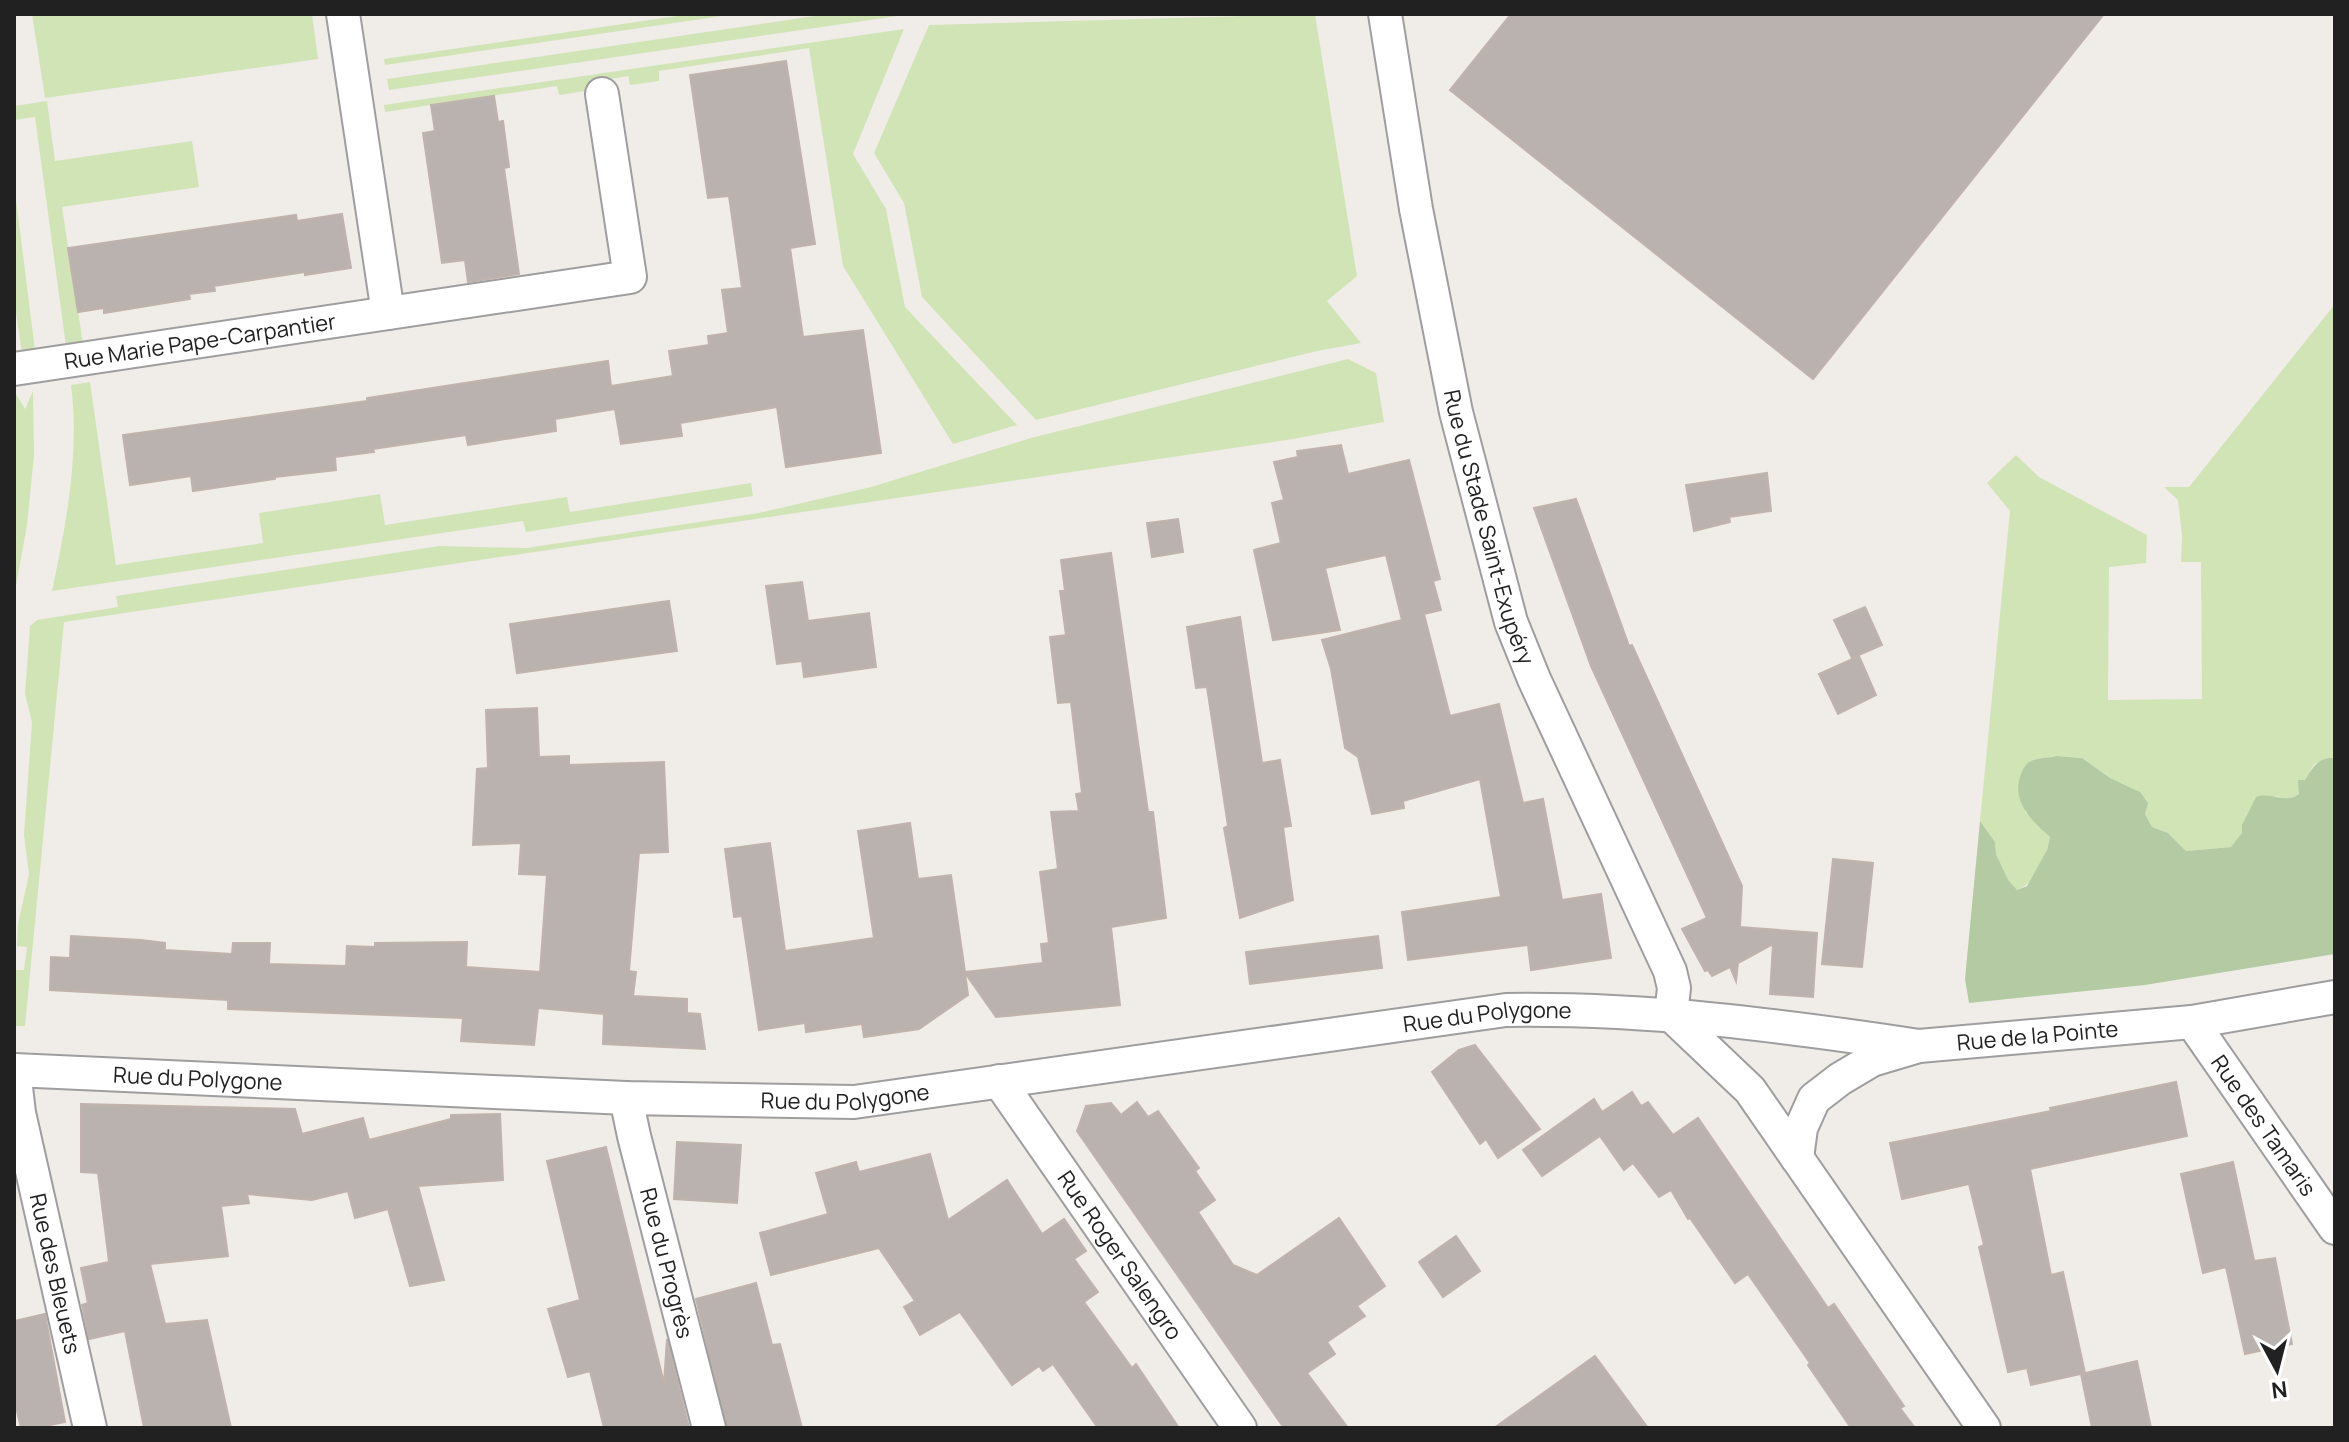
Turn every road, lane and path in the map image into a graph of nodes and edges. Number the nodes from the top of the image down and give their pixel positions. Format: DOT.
graph roads {
  1 [pos="343,14"];
  2 [pos="1385,14"];
  3 [pos="602,94"];
  4 [pos="388,313"];
  5 [pos="14,369"];
  6 [pos="2335,997"];
  7 [pos="1671,1015"];
  8 [pos="2192,1022"];
  9 [pos="1919,1046"];
  10 [pos="14,1070"];
  11 [pos="999,1081"];
  12 [pos="626,1098"];
  13 [pos="1797,1158"];
  14 [pos="2335,1228"];
  15 [pos="90,1428"];
  16 [pos="709,1428"];
  17 [pos="1240,1428"];
  18 [pos="1984,1428"];
  1 -- 4 [label="street"];
  2 -- 7 [label="street, Rue du Stade Saint-Exupéry"];
  3 -- 4 [label="street, Rue Marie Pape-Carpantier"];
  4 -- 5 [label="street, Rue Marie Pape-Carpantier"];
  6 -- 8 [label="street, Rue de la Pointe"];
  7 -- 9 [label="street, Rue du Polygone"];
  7 -- 11 [label="street, Rue du Polygone"];
  7 -- 13 [label="street"];
  8 -- 9 [label="street, Rue de la Pointe"];
  8 -- 14 [label="street, Rue des Tamaris"];
  9 -- 13 [label="street, Rue de la Pointe"];
  10 -- 12 [label="street, Rue du Polygone"];
  10 -- 15 [label="street, Rue des Bleuets"];
  11 -- 12 [label="street, Rue du Polygone"];
  11 -- 17 [label="street, Rue Roger Salengro"];
  12 -- 16 [label="street, Rue du Progrès"];
  13 -- 18 [label="street"];
}
